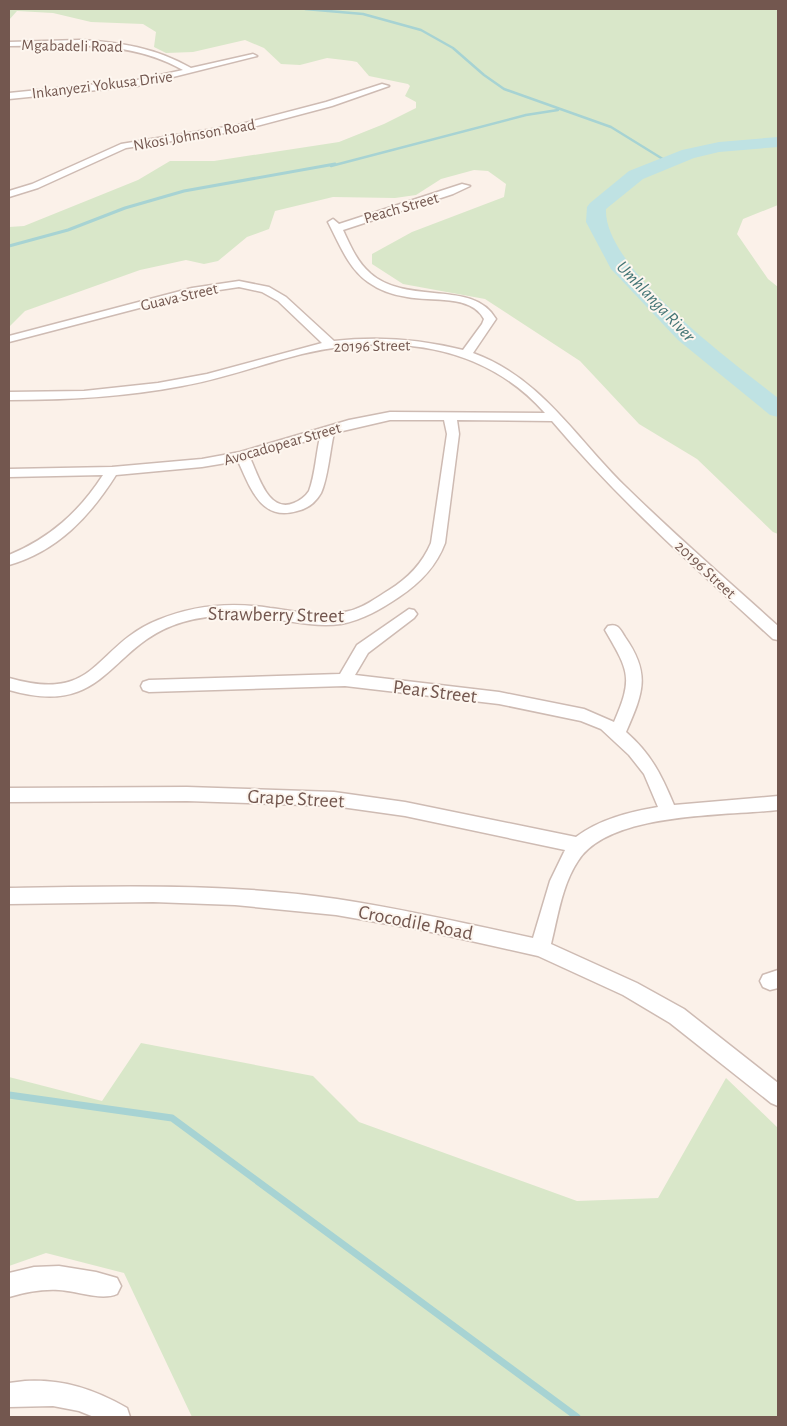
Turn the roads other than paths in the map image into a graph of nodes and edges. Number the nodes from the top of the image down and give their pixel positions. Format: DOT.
graph roads {
  1 [pos="9,44"];
  2 [pos="253,56"];
  3 [pos="191,71"];
  4 [pos="384,86"];
  5 [pos="9,96"];
  6 [pos="465,186"];
  7 [pos="9,194"];
  8 [pos="9,339"];
  9 [pos="331,345"];
  10 [pos="465,355"];
  11 [pos="9,396"];
  12 [pos="450,416"];
  13 [pos="554,417"];
  14 [pos="328,430"];
  15 [pos="242,456"];
  16 [pos="112,471"];
  17 [pos="9,473"];
  18 [pos="9,560"];
  19 [pos="409,614"];
  20 [pos="613,630"];
  21 [pos="778,635"];
  22 [pos="345,680"];
  23 [pos="9,684"];
  24 [pos="149,686"];
  25 [pos="617,733"];
  26 [pos="9,795"];
  27 [pos="778,803"];
  28 [pos="669,813"];
  29 [pos="580,845"];
  30 [pos="9,896"];
  31 [pos="540,948"];
  32 [pos="778,1096"];
  33 [pos="9,1285"];
  34 [pos="109,1286"];
  35 [pos="9,1395"];
  36 [pos="118,1417"];
  1 -- 3 [label="street, Mgabadeli Road"];
  2 -- 3 [label="street, Inkanyezi Yokusa Drive"];
  3 -- 5 [label="street, Inkanyezi Yokusa Drive"];
  4 -- 7 [label="street, Nkosi Johnson Road"];
  6 -- 10 [label="street, Peach Street"];
  8 -- 9 [label="street, Guava Street"];
  9 -- 10 [label="street, 20196 Street"];
  9 -- 11 [label="street, 20196 Street"];
  10 -- 13 [label="street, 20196 Street"];
  12 -- 13 [label="street, Avocadopear Street"];
  12 -- 14 [label="street, Avocadopear Street"];
  12 -- 23 [label="street, Strawberry Street"];
  13 -- 21 [label="street, 20196 Street"];
  14 -- 15 [label="street, Avocadopear Street"];
  14 -- 15 [label="street"];
  15 -- 16 [label="street, Avocadopear Street"];
  16 -- 17 [label="street, Avocadopear Street"];
  16 -- 18 [label="street"];
  19 -- 22 [label="street"];
  20 -- 25 [label="street"];
  22 -- 24 [label="street, Pear Street"];
  22 -- 25 [label="street, Pear Street"];
  25 -- 28 [label="street, Pear Street"];
  26 -- 29 [label="street, Grape Street"];
  27 -- 28 [label="street"];
  28 -- 29 [label="street"];
  29 -- 31 [label="street"];
  30 -- 31 [label="street, Crocodile Road"];
  31 -- 32 [label="street, Crocodile Road"];
  33 -- 34 [label="street"];
  35 -- 36 [label="street"];
}
